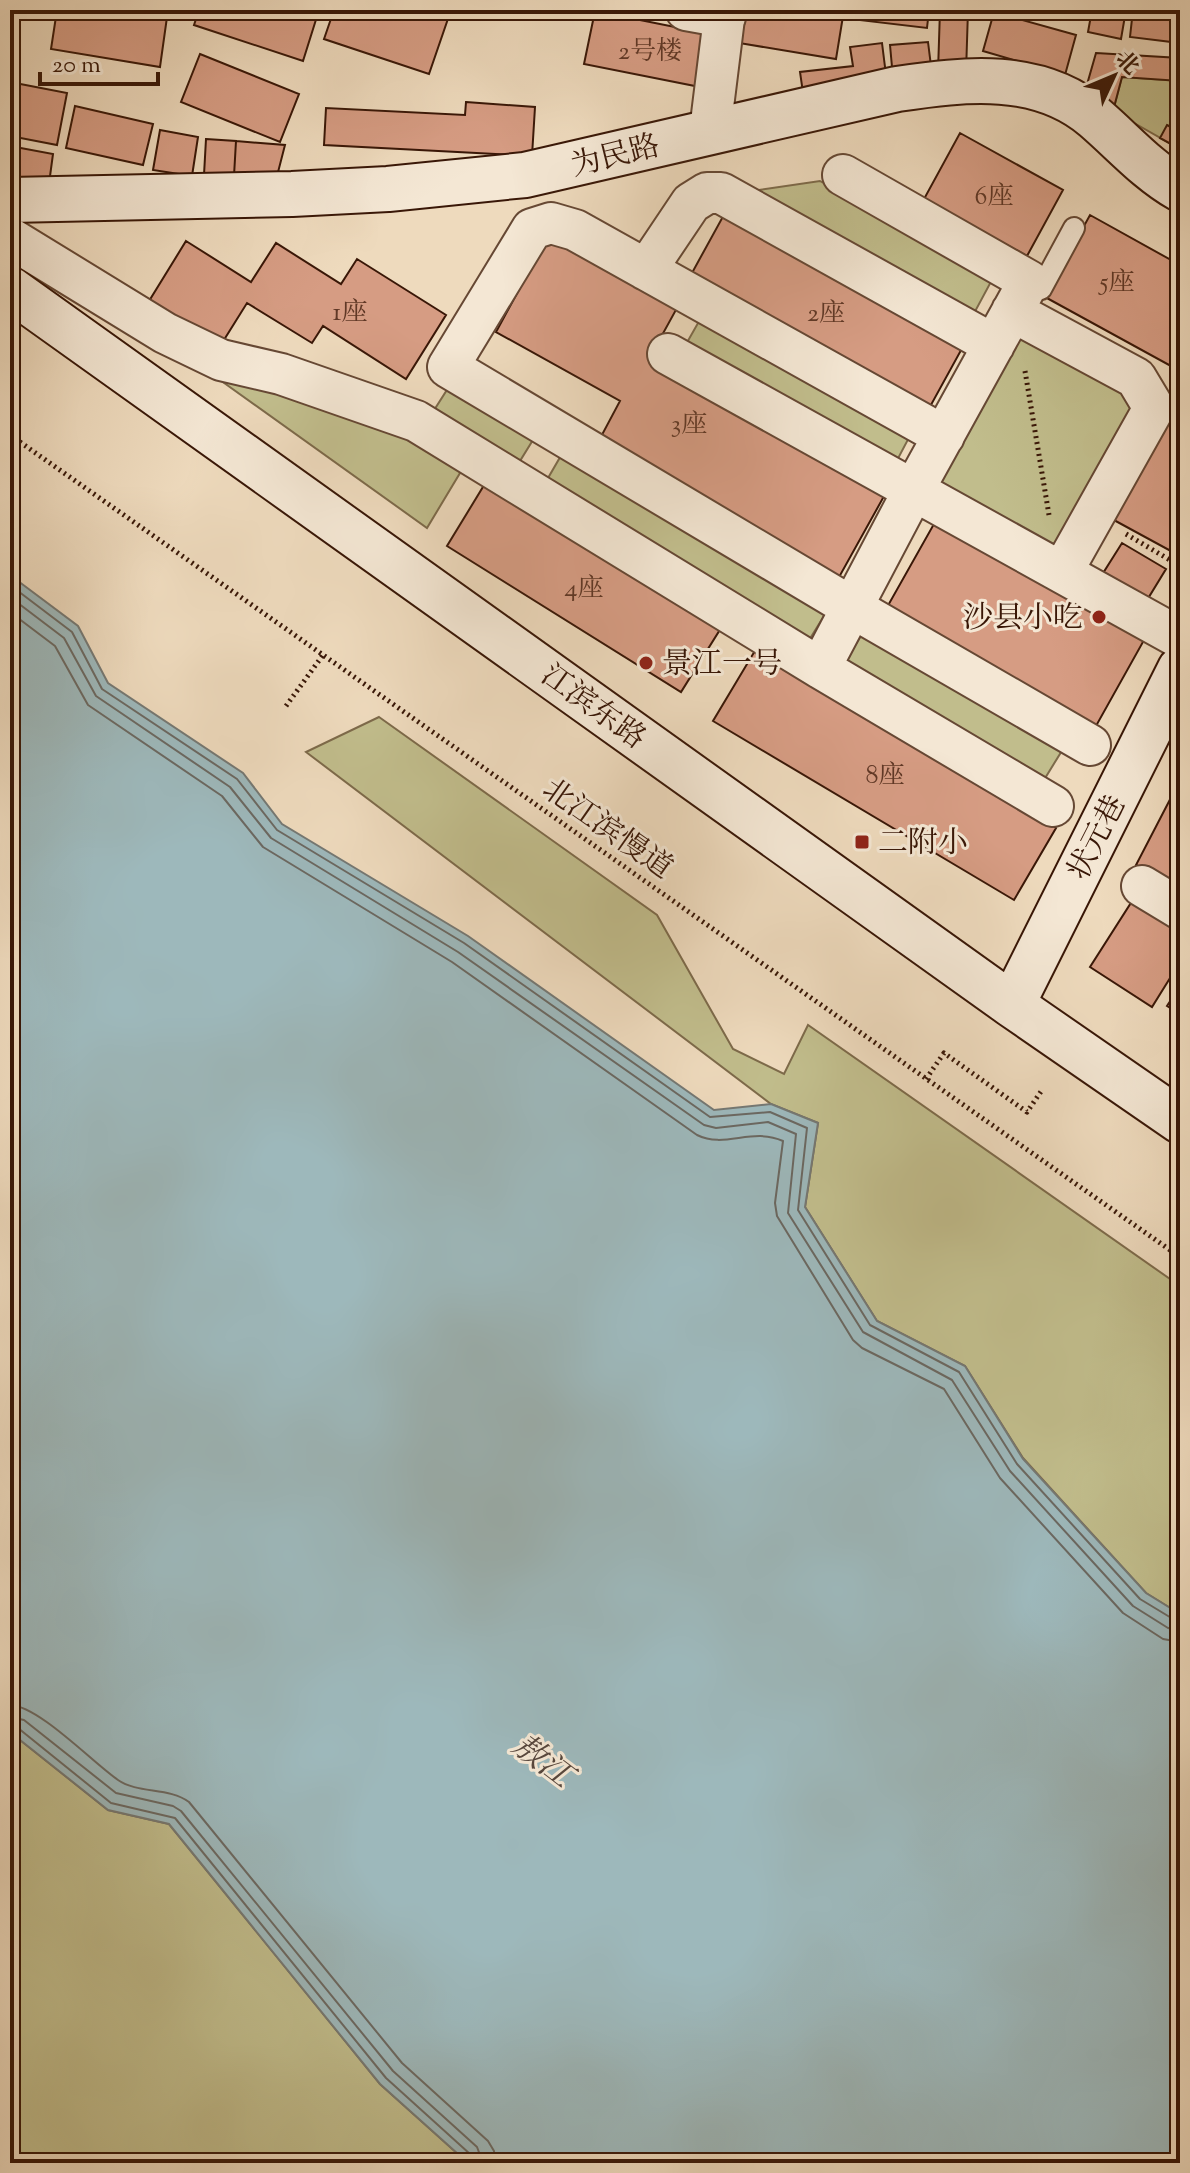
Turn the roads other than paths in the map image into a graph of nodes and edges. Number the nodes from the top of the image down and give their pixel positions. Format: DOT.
graph roads {
  1 [pos="712,12"];
  2 [pos="710,131"];
  3 [pos="843,175"];
  4 [pos="1180,189"];
  5 [pos="10,200"];
  6 [pos="1074,228"];
  7 [pos="10,238"];
  8 [pos="646,270"];
  9 [pos="10,289"];
  10 [pos="1012,313"];
  11 [pos="668,354"];
  12 [pos="556,431"];
  13 [pos="944,436"];
  14 [pos="523,485"];
  15 [pos="914,489"];
  16 [pos="1062,572"];
  17 [pos="853,608"];
  18 [pos="1180,638"];
  19 [pos="820,668"];
  20 [pos="1180,669"];
  21 [pos="1090,745"];
  22 [pos="1053,806"];
  23 [pos="1142,886"];
  24 [pos="1180,909"];
  25 [pos="1012,1005"];
  26 [pos="1180,1121"];
  1 -- 2 [label="street"];
  2 -- 4 [label="street, 为民路"];
  2 -- 5 [label="street, 为民路"];
  3 -- 10 [label="street"];
  6 -- 10 [label="lane"];
  7 -- 14 [label="street"];
  8 -- 10 [label="street"];
  8 -- 12 [label="street"];
  8 -- 13 [label="street"];
  9 -- 25 [label="street, 江滨东路"];
  10 -- 13 [label="street"];
  10 -- 16 [label="street"];
  11 -- 15 [label="street"];
  12 -- 14 [label="street"];
  12 -- 17 [label="street"];
  13 -- 15 [label="street"];
  14 -- 19 [label="street"];
  15 -- 16 [label="street"];
  15 -- 17 [label="street"];
  16 -- 18 [label="street"];
  17 -- 19 [label="street"];
  17 -- 21 [label="street"];
  19 -- 22 [label="street"];
  20 -- 25 [label="street, 状元巷"];
  23 -- 24 [label="street"];
  25 -- 26 [label="street, 江滨东路"];
}
